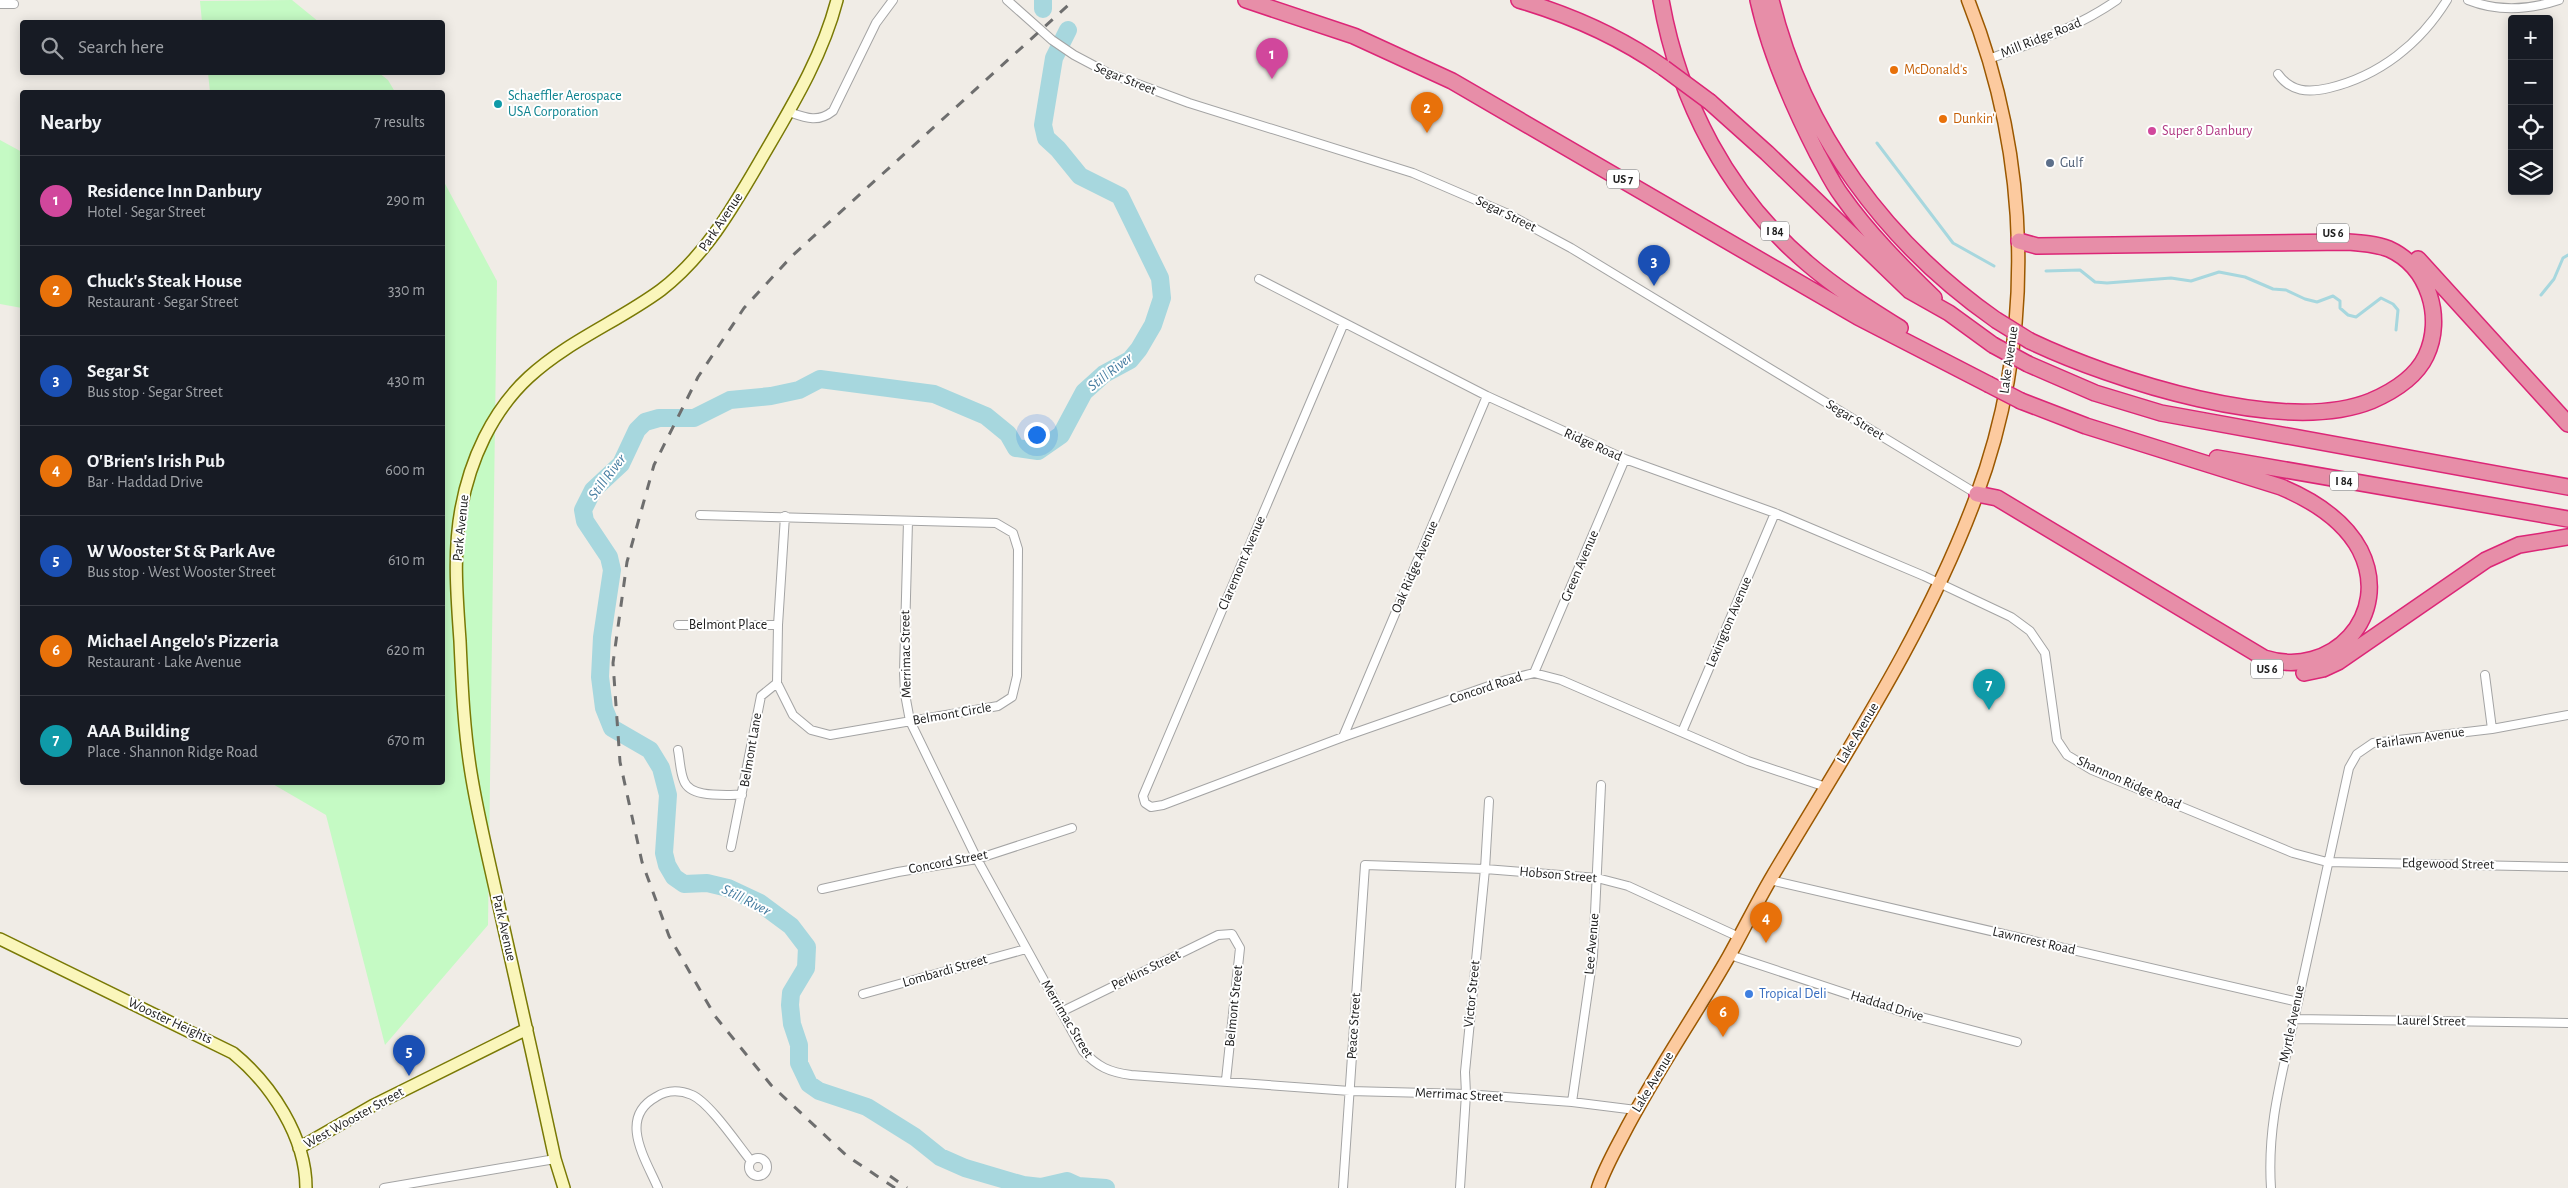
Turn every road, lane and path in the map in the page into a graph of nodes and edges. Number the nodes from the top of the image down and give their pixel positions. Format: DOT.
graph roads {
  1 [pos="837,0"];
  2 [pos="893,0"];
  3 [pos="1007,0"];
  4 [pos="1246,0"];
  5 [pos="1519,0"];
  6 [pos="1661,0"];
  7 [pos="1758,0"];
  8 [pos="1771,0"];
  9 [pos="1968,0"];
  10 [pos="2117,0"];
  11 [pos="2447,0"];
  12 [pos="2468,0"];
  13 [pos="2559,0"];
  14 [pos="0,4"];
  15 [pos="14,4"];
  16 [pos="1989,59"];
  17 [pos="2278,74"];
  18 [pos="789,112"];
  19 [pos="2019,241"];
  20 [pos="1259,279"];
  21 [pos="1949,313"];
  22 [pos="1344,323"];
  23 [pos="1988,384"];
  24 [pos="1487,396"];
  25 [pos="2568,424"];
  26 [pos="2121,436"];
  27 [pos="1625,459"];
  28 [pos="2568,487"];
  29 [pos="1977,494"];
  30 [pos="1775,513"];
  31 [pos="700,515"];
  32 [pos="785,516"];
  33 [pos="2568,519"];
  34 [pos="908,521"];
  35 [pos="2568,537"];
  36 [pos="1940,583"];
  37 [pos="678,625"];
  38 [pos="778,625"];
  39 [pos="1534,674"];
  40 [pos="2485,675"];
  41 [pos="778,683"];
  42 [pos="2568,715"];
  43 [pos="910,721"];
  44 [pos="2492,729"];
  45 [pos="1682,732"];
  46 [pos="1342,737"];
  47 [pos="678,750"];
  48 [pos="1601,785"];
  49 [pos="1826,787"];
  50 [pos="742,794"];
  51 [pos="1489,800"];
  52 [pos="1145,803"];
  53 [pos="1072,828"];
  54 [pos="731,847"];
  55 [pos="977,859"];
  56 [pos="2327,862"];
  57 [pos="1365,865"];
  58 [pos="2568,866"];
  59 [pos="1485,869"];
  60 [pos="1597,878"];
  61 [pos="1770,880"];
  62 [pos="822,890"];
  63 [pos="1232,934"];
  64 [pos="1739,937"];
  65 [pos="0,939"];
  66 [pos="1026,948"];
  67 [pos="1730,955"];
  68 [pos="864,994"];
  69 [pos="2298,1002"];
  70 [pos="1061,1012"];
  71 [pos="2294,1019"];
  72 [pos="2568,1023"];
  73 [pos="527,1029"];
  74 [pos="2017,1042"];
  75 [pos="1226,1080"];
  76 [pos="1350,1090"];
  77 [pos="1466,1094"];
  78 [pos="1572,1102"];
  79 [pos="1636,1110"];
  80 [pos="299,1148"];
  81 [pos="555,1159"];
  82 [pos="751,1161"];
  83 [pos="403,1186"];
  84 [pos="306,1188"];
  85 [pos="384,1188"];
  86 [pos="564,1188"];
  87 [pos="658,1188"];
  88 [pos="1343,1188"];
  89 [pos="1460,1188"];
  90 [pos="1598,1188"];
  91 [pos="2271,1188"];
  1 -- 18 [label="main road, Park Avenue"];
  2 -- 18 [label="street"];
  3 -- 29 [label="street, Segar Street"];
  4 -- 23 [label="highway, US 7"];
  5 -- 21 [label="highway, bridge"];
  6 -- 23 [label="highway, I 84"];
  7 -- 21 [label="highway"];
  8 -- 19 [label="highway, bridge"];
  9 -- 16 [label="main road, Lake Avenue"];
  10 -- 16 [label="street, Mill Ridge Road"];
  11 -- 17 [label="street"];
  12 -- 13 [label="street"];
  14 -- 15 [label="street"];
  16 -- 19 [label="main road, Lake Avenue"];
  18 -- 73 [label="main road, Park Avenue"];
  19 -- 25 [label="highway, US 6"];
  19 -- 29 [label="main road, Lake Avenue"];
  20 -- 22 [label="street, Ridge Road"];
  21 -- 28 [label="highway, bridge"];
  22 -- 24 [label="street, Ridge Road"];
  22 -- 52 [label="street, Claremont Avenue"];
  23 -- 26 [label="highway, I 84, bridge"];
  24 -- 27 [label="street, Ridge Road"];
  24 -- 46 [label="street, Oak Ridge Avenue"];
  26 -- 29 [label="highway"];
  26 -- 33 [label="highway, I 84"];
  27 -- 30 [label="street, Ridge Road"];
  27 -- 39 [label="street, Green Avenue"];
  29 -- 35 [label="highway, US 6"];
  29 -- 36 [label="main road, Lake Avenue"];
  30 -- 36 [label="street, Ridge Road"];
  30 -- 45 [label="street, Lexington Avenue"];
  31 -- 32 [label="street, Belmont Circle"];
  32 -- 34 [label="street, Belmont Circle"];
  32 -- 38 [label="street, Belmont Circle"];
  34 -- 43 [label="street, Merrimac Street"];
  34 -- 43 [label="street, Belmont Circle"];
  36 -- 49 [label="main road, Lake Avenue"];
  36 -- 56 [label="street, Shannon Ridge Road"];
  37 -- 38 [label="street, Belmont Place"];
  38 -- 41 [label="street, Belmont Circle"];
  39 -- 45 [label="street, Concord Road"];
  39 -- 46 [label="street, Concord Road"];
  40 -- 44 [label="street"];
  41 -- 43 [label="street, Belmont Circle"];
  41 -- 50 [label="street, Belmont Lane"];
  42 -- 44 [label="street, Fairlawn Avenue"];
  43 -- 55 [label="street, Merrimac Street"];
  44 -- 56 [label="street, Fairlawn Avenue"];
  45 -- 49 [label="street, Concord Road"];
  46 -- 52 [label="street, Concord Road"];
  47 -- 50 [label="street, Belmont Lane"];
  48 -- 60 [label="street, Lee Avenue"];
  49 -- 61 [label="main road, Lake Avenue"];
  50 -- 54 [label="street, Belmont Lane"];
  51 -- 59 [label="street, Victor Street"];
  53 -- 55 [label="street, Concord Street"];
  55 -- 62 [label="street, Concord Street"];
  55 -- 66 [label="street, Merrimac Street"];
  56 -- 58 [label="street, Edgewood Street"];
  56 -- 69 [label="street, Myrtle Avenue"];
  57 -- 59 [label="street, Hobson Street"];
  57 -- 76 [label="street, Peace Street"];
  59 -- 60 [label="street, Hobson Street"];
  59 -- 77 [label="street, Victor Street"];
  60 -- 64 [label="street, Hobson Street"];
  60 -- 78 [label="street, Lee Avenue"];
  61 -- 64 [label="main road, Lake Avenue"];
  61 -- 69 [label="street, Lawncrest Road"];
  63 -- 70 [label="street, Perkins Street"];
  63 -- 75 [label="street, Belmont Street"];
  64 -- 67 [label="main road, Lake Avenue"];
  65 -- 80 [label="main road, Wooster Heights"];
  66 -- 68 [label="street, Lombardi Street"];
  66 -- 70 [label="street, Merrimac Street"];
  67 -- 74 [label="street, Haddad Drive"];
  67 -- 79 [label="main road, Lake Avenue"];
  69 -- 71 [label="street, Myrtle Avenue"];
  70 -- 75 [label="street, Merrimac Street"];
  71 -- 72 [label="street, Laurel Street"];
  71 -- 91 [label="street, Myrtle Avenue"];
  73 -- 80 [label="main road, West Wooster Street"];
  73 -- 81 [label="main road, Park Avenue"];
  75 -- 76 [label="street, Merrimac Street"];
  76 -- 77 [label="street, Merrimac Street"];
  76 -- 88 [label="street, Peace Street"];
  77 -- 78 [label="street, Merrimac Street"];
  77 -- 89 [label="street, Victor Street"];
  78 -- 79 [label="street, Merrimac Street"];
  79 -- 90 [label="main road, Lake Avenue"];
  80 -- 84 [label="main road, West Wooster Street"];
  81 -- 83 [label="street"];
  81 -- 86 [label="main road, Park Avenue"];
  82 -- 87 [label="street"];
  83 -- 85 [label="street"];
}
